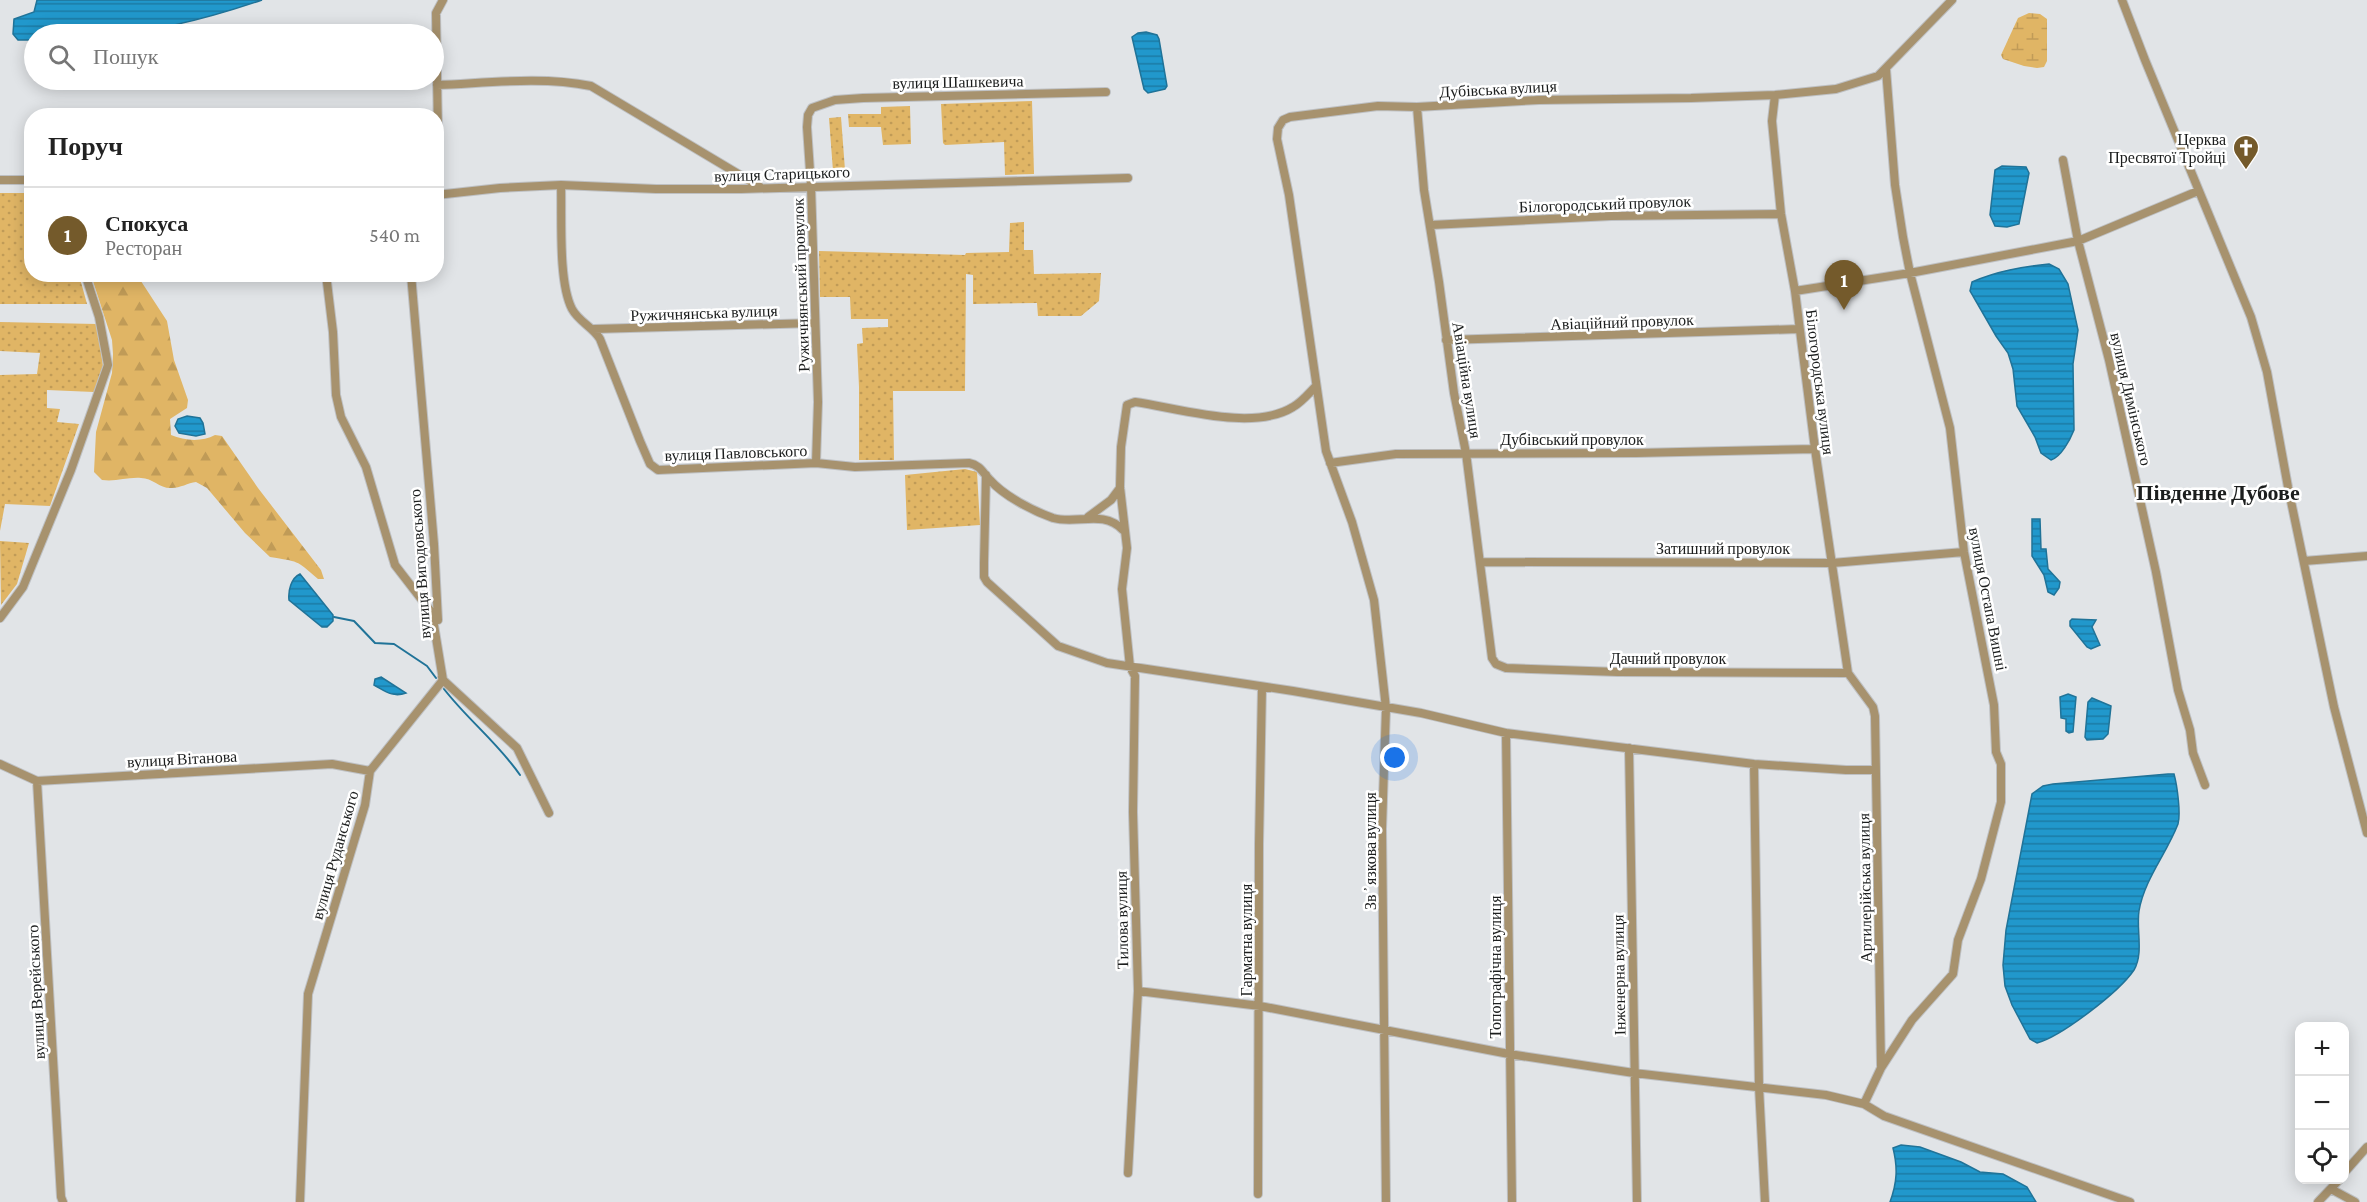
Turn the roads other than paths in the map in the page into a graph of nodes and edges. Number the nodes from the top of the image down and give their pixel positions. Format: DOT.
graph roads {
  1 [pos="443,0"];
  2 [pos="1952,0"];
  3 [pos="2122,0"];
  4 [pos="436,24"];
  5 [pos="1886,69"];
  6 [pos="444,85"];
  7 [pos="437,90"];
  8 [pos="1106,92"];
  9 [pos="1775,95"];
  10 [pos="1417,107"];
  11 [pos="437,108"];
  12 [pos="812,108"];
  13 [pos="2063,159"];
  14 [pos="743,177"];
  15 [pos="1128,178"];
  16 [pos="0,180"];
  17 [pos="24,180"];
  18 [pos="561,185"];
  19 [pos="811,186"];
  20 [pos="761,188"];
  21 [pos="741,189"];
  22 [pos="2198,191"];
  23 [pos="444,194"];
  24 [pos="1781,214"];
  25 [pos="1431,225"];
  26 [pos="2078,241"];
  27 [pos="1910,273"];
  28 [pos="88,282"];
  29 [pos="327,282"];
  30 [pos="412,282"];
  31 [pos="1795,291"];
  32 [pos="814,323"];
  33 [pos="594,329"];
  34 [pos="1799,329"];
  35 [pos="1446,340"];
  36 [pos="1316,386"];
  37 [pos="1319,401"];
  38 [pos="1815,449"];
  39 [pos="1466,453"];
  40 [pos="816,463"];
  41 [pos="1330,463"];
  42 [pos="986,475"];
  43 [pos="1120,488"];
  44 [pos="1088,517"];
  45 [pos="1124,531"];
  46 [pos="1964,552"];
  47 [pos="2367,556"];
  48 [pos="2304,561"];
  49 [pos="1481,562"];
  50 [pos="1832,562"];
  51 [pos="436,600"];
  52 [pos="425,603"];
  53 [pos="0,618"];
  54 [pos="1492,658"];
  55 [pos="1130,667"];
  56 [pos="1848,673"];
  57 [pos="442,680"];
  58 [pos="1262,687"];
  59 [pos="1386,708"];
  60 [pos="1506,733"];
  61 [pos="1629,748"];
  62 [pos="0,764"];
  63 [pos="1754,764"];
  64 [pos="1875,770"];
  65 [pos="370,771"];
  66 [pos="37,781"];
  67 [pos="2205,785"];
  68 [pos="549,813"];
  69 [pos="2367,833"];
  70 [pos="1138,991"];
  71 [pos="1260,1006"];
  72 [pos="1384,1032"];
  73 [pos="1509,1054"];
  74 [pos="1881,1068"];
  75 [pos="1634,1073"];
  76 [pos="1759,1087"];
  77 [pos="1864,1104"];
  78 [pos="2367,1147"];
  79 [pos="2349,1167"];
  80 [pos="1128,1173"];
  81 [pos="2335,1184"];
  82 [pos="2331,1189"];
  83 [pos="1258,1194"];
  84 [pos="63,1202"];
  85 [pos="300,1202"];
  86 [pos="1386,1202"];
  87 [pos="1512,1202"];
  88 [pos="1636,1202"];
  89 [pos="1765,1202"];
  90 [pos="2130,1202"];
  91 [pos="2318,1202"];
  92 [pos="2355,1202"];
  1 -- 4 [label="street"];
  2 -- 5 [label="street, Дубівська вулиця"];
  3 -- 22 [label="street"];
  5 -- 9 [label="street, Дубівська вулиця"];
  5 -- 27 [label="street, вулиця Остапа Вишні"];
  6 -- 14 [label="street"];
  7 -- 11 [label="street"];
  8 -- 12 [label="street, вулиця Шашкевича"];
  9 -- 10 [label="street, Дубівська вулиця"];
  9 -- 24 [label="street, Білогородська вулиця"];
  10 -- 25 [label="street, Авіаційна вулиця"];
  10 -- 36 [label="street, Дубівська вулиця"];
  12 -- 19 [label="street, Ружичнянський провулок"];
  13 -- 26 [label="street, вулиця Димінського"];
  14 -- 20 [label="street"];
  14 -- 21 [label="street"];
  15 -- 19 [label="street, вулиця Старицького"];
  16 -- 17 [label="street"];
  18 -- 21 [label="street, вулиця Старицького"];
  18 -- 23 [label="street, вулиця Старицького"];
  18 -- 33 [label="street"];
  19 -- 20 [label="street, вулиця Старицького"];
  19 -- 32 [label="street, Ружичнянський провулок"];
  20 -- 21 [label="street, вулиця Старицького"];
  22 -- 26 [label="street"];
  22 -- 48 [label="street"];
  24 -- 25 [label="street, Білогородський провулок"];
  24 -- 31 [label="street, Білогородська вулиця"];
  25 -- 35 [label="street, Авіаційна вулиця"];
  26 -- 27 [label="street"];
  26 -- 67 [label="street, вулиця Димінського"];
  27 -- 31 [label="street"];
  27 -- 46 [label="street, вулиця Остапа Вишні"];
  28 -- 53 [label="street"];
  29 -- 52 [label="street"];
  30 -- 51 [label="street, вулиця Вигодовського"];
  31 -- 34 [label="street, Білогородська вулиця"];
  32 -- 33 [label="street, Ружичнянська вулиця"];
  32 -- 40 [label="street, Ружичнянський провулок"];
  33 -- 40 [label="street, вулиця Павловського"];
  34 -- 35 [label="street, Авіаційний провулок"];
  34 -- 38 [label="street, Білогородська вулиця"];
  35 -- 39 [label="street, Авіаційна вулиця"];
  36 -- 37 [label="street, Дубівська вулиця"];
  36 -- 43 [label="street, Тилова вулиця"];
  37 -- 41 [label="street, Звʼязкова вулиця"];
  38 -- 39 [label="street, Дубівський провулок"];
  38 -- 50 [label="street, Білогородська вулиця"];
  39 -- 41 [label="street, Дубівський провулок"];
  39 -- 49 [label="street, Авіаційна вулиця"];
  40 -- 42 [label="street, вулиця Павловського"];
  41 -- 59 [label="street, Звʼязкова вулиця"];
  42 -- 44 [label="street, вулиця Павловського"];
  42 -- 55 [label="street"];
  43 -- 44 [label="street"];
  43 -- 45 [label="street, Тилова вулиця"];
  44 -- 45 [label="street, вулиця Павловського"];
  45 -- 55 [label="street, Тилова вулиця"];
  46 -- 50 [label="street, Затишний провулок"];
  46 -- 74 [label="street, вулиця Остапа Вишні"];
  47 -- 48 [label="street"];
  48 -- 69 [label="street"];
  49 -- 50 [label="street, Затишний провулок"];
  49 -- 54 [label="street, Авіаційна вулиця"];
  50 -- 56 [label="street, Білогородська вулиця"];
  51 -- 52 [label="street"];
  51 -- 57 [label="street, вулиця Вигодовського"];
  52 -- 57 [label="street"];
  54 -- 56 [label="street, Дачний провулок"];
  55 -- 58 [label="street"];
  55 -- 70 [label="street, Тилова вулиця"];
  56 -- 64 [label="street, Артилерійська вулиця"];
  57 -- 65 [label="street, вулиця Руданського"];
  57 -- 68 [label="street"];
  58 -- 59 [label="street"];
  58 -- 71 [label="street, Гарматна вулиця"];
  59 -- 60 [label="street"];
  59 -- 72 [label="street, Звʼязкова вулиця"];
  60 -- 61 [label="street"];
  60 -- 73 [label="street, Топографічна вулиця"];
  61 -- 63 [label="street"];
  61 -- 75 [label="street, Інженерна вулиця"];
  62 -- 66 [label="street, вулиця Вітанова"];
  63 -- 64 [label="street"];
  63 -- 76 [label="street"];
  64 -- 74 [label="street, Артилерійська вулиця"];
  65 -- 66 [label="street, вулиця Вітанова"];
  65 -- 85 [label="street, вулиця Руданського"];
  66 -- 84 [label="street, вулиця Верейського"];
  70 -- 71 [label="street"];
  70 -- 80 [label="street, Тилова вулиця"];
  71 -- 72 [label="street"];
  71 -- 83 [label="street, Гарматна вулиця"];
  72 -- 73 [label="street"];
  72 -- 86 [label="street, Звʼязкова вулиця"];
  73 -- 75 [label="street"];
  73 -- 87 [label="street, Топографічна вулиця"];
  74 -- 77 [label="street, вулиця Остапа Вишні"];
  75 -- 76 [label="street"];
  75 -- 88 [label="street, Інженерна вулиця"];
  76 -- 77 [label="street"];
  76 -- 89 [label="street"];
  77 -- 90 [label="street"];
  78 -- 79 [label="street"];
  81 -- 82 [label="street"];
  82 -- 91 [label="street"];
  82 -- 92 [label="street"];
}
